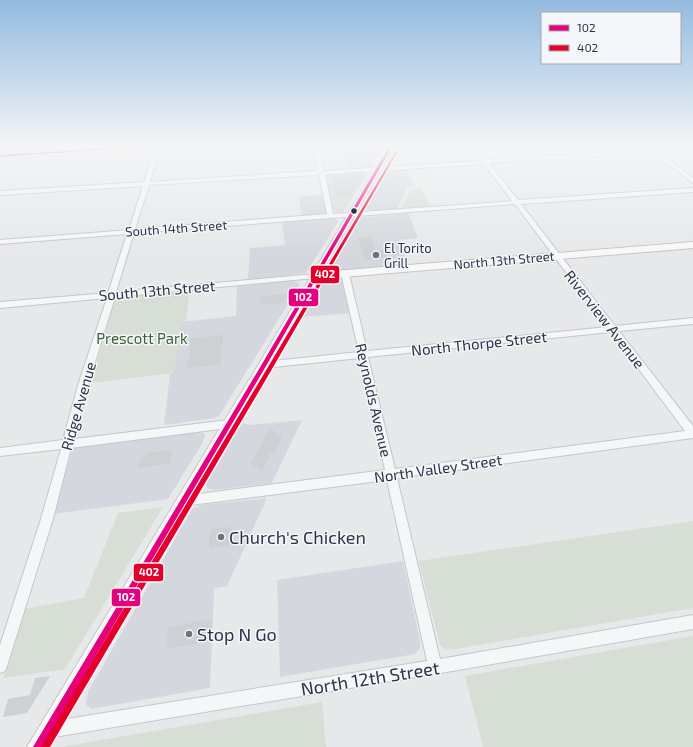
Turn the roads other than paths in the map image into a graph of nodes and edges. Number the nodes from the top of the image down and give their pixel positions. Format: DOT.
graph roads {
  1 [pos="178,182"];
  2 [pos="323,182"];
  3 [pos="370,182"];
  4 [pos="501,182"];
  5 [pos="147,184"];
  6 [pos="693,190"];
  7 [pos="0,193"];
  8 [pos="516,203"];
  9 [pos="352,214"];
  10 [pos="330,216"];
  11 [pos="132,231"];
  12 [pos="0,242"];
  13 [pos="693,245"];
  14 [pos="556,256"];
  15 [pos="345,274"];
  16 [pos="315,276"];
  17 [pos="112,294"];
  18 [pos="0,305"];
  19 [pos="693,321"];
  20 [pos="613,329"];
  21 [pos="364,355"];
  22 [pos="264,365"];
  23 [pos="228,424"];
  24 [pos="693,434"];
  25 [pos="66,443"];
  26 [pos="0,452"];
  27 [pos="391,474"];
  28 [pos="183,500"];
  29 [pos="693,622"];
  30 [pos="0,666"];
  31 [pos="435,668"];
  32 [pos="42,739"];
  1 -- 5 [label="street"];
  2 -- 10 [label="street"];
  3 -- 9 [label="main road"];
  4 -- 8 [label="street, Riverview Avenue"];
  5 -- 7 [label="street"];
  5 -- 11 [label="street, Ridge Avenue"];
  6 -- 8 [label="street, South 14th Street"];
  8 -- 9 [label="street, South 14th Street"];
  8 -- 14 [label="street, Riverview Avenue"];
  9 -- 10 [label="street, South 14th Street"];
  9 -- 16 [label="main road"];
  10 -- 11 [label="street, South 14th Street"];
  11 -- 12 [label="street, South 14th Street"];
  11 -- 17 [label="street, Ridge Avenue"];
  13 -- 14 [label="main road, North 13th Street"];
  14 -- 15 [label="main road, North 13th Street"];
  14 -- 20 [label="street, Riverview Avenue"];
  15 -- 16 [label="main road, North 13th Street"];
  15 -- 21 [label="street, Reynolds Avenue"];
  16 -- 17 [label="street, South 13th Street"];
  16 -- 22 [label="main road"];
  17 -- 18 [label="street, South 13th Street"];
  17 -- 25 [label="street, Ridge Avenue"];
  19 -- 20 [label="street, North Thorpe Street"];
  20 -- 21 [label="street, North Thorpe Street"];
  20 -- 24 [label="street, Riverview Avenue"];
  21 -- 22 [label="street, North Thorpe Street"];
  21 -- 27 [label="street, Reynolds Avenue"];
  22 -- 23 [label="main road"];
  23 -- 25 [label="street"];
  23 -- 28 [label="main road"];
  24 -- 27 [label="street, North Valley Street"];
  25 -- 26 [label="street"];
  25 -- 30 [label="street, Ridge Avenue"];
  27 -- 28 [label="street, North Valley Street"];
  27 -- 31 [label="street, Reynolds Avenue"];
  28 -- 32 [label="main road"];
  29 -- 31 [label="street, North 12th Street"];
  31 -- 32 [label="street, North 12th Street"];
}
